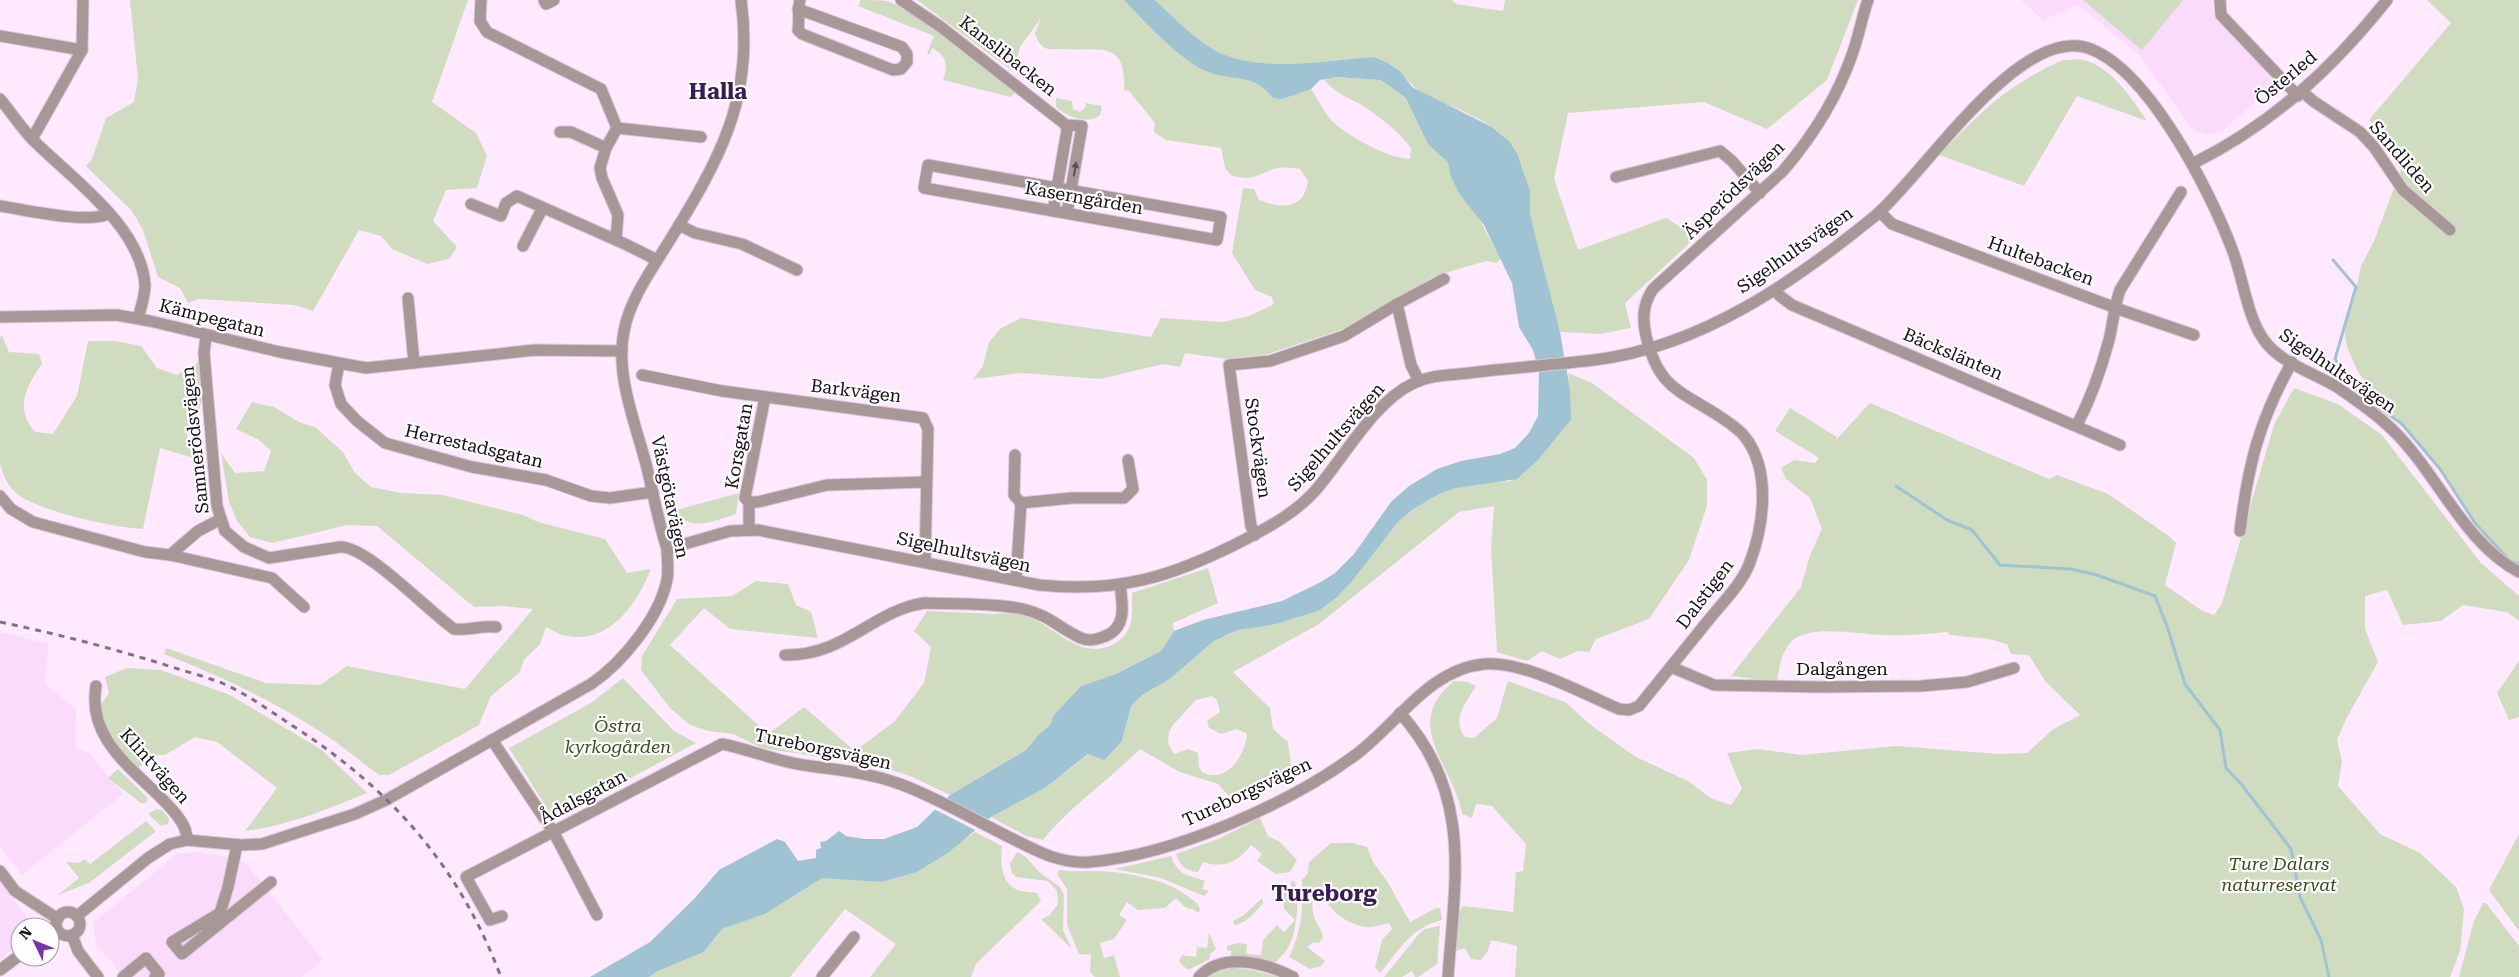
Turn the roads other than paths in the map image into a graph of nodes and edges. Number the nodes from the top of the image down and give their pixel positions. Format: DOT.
graph roads {
  1 [pos="84,0"];
  2 [pos="481,0"];
  3 [pos="544,0"];
  4 [pos="554,0"];
  5 [pos="741,0"];
  6 [pos="901,0"];
  7 [pos="1868,0"];
  8 [pos="2220,0"];
  9 [pos="2387,0"];
  10 [pos="799,4"];
  11 [pos="0,36"];
  12 [pos="82,50"];
  13 [pos="2300,94"];
  14 [pos="0,99"];
  15 [pos="1066,124"];
  16 [pos="616,128"];
  17 [pos="560,132"];
  18 [pos="701,137"];
  19 [pos="32,139"];
  20 [pos="606,148"];
  21 [pos="2192,164"];
  22 [pos="1616,177"];
  23 [pos="1057,188"];
  24 [pos="1071,190"];
  25 [pos="2180,192"];
  26 [pos="1760,193"];
  27 [pos="470,204"];
  28 [pos="0,206"];
  29 [pos="542,209"];
  30 [pos="1054,211"];
  31 [pos="1880,212"];
  32 [pos="1067,213"];
  33 [pos="109,214"];
  34 [pos="679,225"];
  35 [pos="2450,230"];
  36 [pos="616,240"];
  37 [pos="523,246"];
  38 [pos="657,260"];
  39 [pos="797,270"];
  40 [pos="1444,279"];
  41 [pos="1775,290"];
  42 [pos="408,298"];
  43 [pos="1397,304"];
  44 [pos="2114,307"];
  45 [pos="0,317"];
  46 [pos="138,318"];
  47 [pos="2194,334"];
  48 [pos="206,336"];
  49 [pos="1650,348"];
  50 [pos="622,351"];
  51 [pos="2292,362"];
  52 [pos="414,363"];
  53 [pos="339,364"];
  54 [pos="1657,369"];
  55 [pos="642,375"];
  56 [pos="1419,381"];
  57 [pos="765,397"];
  58 [pos="2077,426"];
  59 [pos="2120,445"];
  60 [pos="1016,455"];
  61 [pos="1128,460"];
  62 [pos="926,482"];
  63 [pos="653,492"];
  64 [pos="0,496"];
  65 [pos="749,502"];
  66 [pos="1021,503"];
  67 [pos="221,519"];
  68 [pos="749,530"];
  69 [pos="2240,531"];
  70 [pos="1255,535"];
  71 [pos="667,549"];
  72 [pos="170,555"];
  73 [pos="925,561"];
  74 [pos="2519,572"];
  75 [pos="1016,580"];
  76 [pos="1120,585"];
  77 [pos="304,607"];
  78 [pos="496,627"];
  79 [pos="785,654"];
  80 [pos="1671,666"];
  81 [pos="2014,668"];
  82 [pos="96,686"];
  83 [pos="1625,710"];
  84 [pos="1400,714"];
  85 [pos="492,740"];
  86 [pos="714,746"];
  87 [pos="554,833"];
  88 [pos="187,840"];
  89 [pos="237,845"];
  90 [pos="0,871"];
  91 [pos="271,882"];
  92 [pos="77,916"];
  93 [pos="222,916"];
  94 [pos="502,916"];
  95 [pos="597,916"];
  96 [pos="55,917"];
  97 [pos="60,918"];
  98 [pos="60,931"];
  99 [pos="72,935"];
  100 [pos="854,937"];
  101 [pos="171,950"];
  102 [pos="127,973"];
  103 [pos="98,977"];
  104 [pos="156,977"];
  105 [pos="822,977"];
  106 [pos="1199,977"];
  107 [pos="1293,977"];
  108 [pos="1448,977"];
  1 -- 12 [label="street"];
  2 -- 16 [label="street"];
  3 -- 4 [label="street"];
  5 -- 34 [label="street, Västgötavägen"];
  6 -- 15 [label="street, Kanslibacken"];
  7 -- 26 [label="street, Äsperödsvägen"];
  8 -- 13 [label="street, Sandliden"];
  9 -- 13 [label="street, Österled"];
  10 -- 10 [label="street"];
  11 -- 12 [label="street"];
  12 -- 19 [label="street"];
  13 -- 21 [label="street, Österled"];
  13 -- 35 [label="street, Sandliden"];
  14 -- 19 [label="street"];
  15 -- 23 [label="street"];
  24 -- 15 [label="street, one-way"];
  16 -- 18 [label="street"];
  16 -- 20 [label="street"];
  17 -- 20 [label="street"];
  19 -- 33 [label="street"];
  20 -- 36 [label="street"];
  21 -- 31 [label="street, Sigelhultsvägen"];
  21 -- 51 [label="street, Sigelhultsvägen"];
  22 -- 26 [label="street"];
  23 -- 24 [label="street, Kaserngården"];
  23 -- 30 [label="street"];
  23 -- 30 [label="street, Kaserngården"];
  24 -- 32 [label="street"];
  24 -- 32 [label="street, Kaserngården"];
  25 -- 44 [label="street"];
  26 -- 49 [label="street, Äsperödsvägen"];
  27 -- 29 [label="street"];
  28 -- 33 [label="street"];
  29 -- 36 [label="street"];
  29 -- 37 [label="street"];
  30 -- 32 [label="street, Kaserngården"];
  31 -- 41 [label="street, Sigelhultsvägen"];
  31 -- 44 [label="street, Hultebacken"];
  33 -- 46 [label="street"];
  34 -- 38 [label="street, Västgötavägen"];
  34 -- 39 [label="street"];
  36 -- 38 [label="street"];
  38 -- 50 [label="street, Västgötavägen"];
  40 -- 43 [label="street"];
  41 -- 49 [label="street, Sigelhultsvägen"];
  41 -- 58 [label="street, Bäckslänten"];
  42 -- 52 [label="street"];
  43 -- 56 [label="street"];
  43 -- 70 [label="street, Stockvägen"];
  44 -- 47 [label="street, Hultebacken"];
  44 -- 58 [label="street"];
  45 -- 46 [label="street, Kämpegatan"];
  46 -- 48 [label="street, Kämpegatan"];
  48 -- 53 [label="street, Kämpegatan"];
  48 -- 67 [label="street, Samnerödsvägen"];
  49 -- 54 [label="street, Äsperödsvägen"];
  49 -- 56 [label="street, Sigelhultsvägen"];
  50 -- 52 [label="street, Kämpegatan"];
  50 -- 63 [label="street, Västgötavägen"];
  51 -- 69 [label="street"];
  51 -- 74 [label="street, Sigelhultsvägen"];
  52 -- 53 [label="street, Kämpegatan"];
  53 -- 63 [label="street, Herrestadsgatan"];
  54 -- 80 [label="street, Dalstigen"];
  55 -- 57 [label="street, Barkvägen"];
  56 -- 70 [label="street, Sigelhultsvägen"];
  57 -- 62 [label="street, Barkvägen"];
  57 -- 65 [label="street, Korsgatan"];
  58 -- 59 [label="street, Bäckslänten"];
  60 -- 66 [label="street"];
  61 -- 66 [label="street"];
  62 -- 65 [label="street"];
  62 -- 73 [label="street, Barkvägen"];
  63 -- 71 [label="street, Västgötavägen"];
  64 -- 72 [label="street"];
  65 -- 68 [label="street, Korsgatan"];
  66 -- 75 [label="street"];
  67 -- 72 [label="street"];
  67 -- 78 [label="street, Samnerödsvägen"];
  68 -- 71 [label="street, Sigelhultsvägen"];
  68 -- 73 [label="street, Sigelhultsvägen"];
  70 -- 76 [label="street, Sigelhultsvägen"];
  71 -- 85 [label="street, Västgötavägen"];
  72 -- 77 [label="street"];
  73 -- 75 [label="street, Sigelhultsvägen"];
  75 -- 76 [label="street, Sigelhultsvägen"];
  76 -- 79 [label="street"];
  80 -- 81 [label="street, Dalgången"];
  80 -- 83 [label="street, Dalstigen"];
  82 -- 88 [label="street, Klintvägen"];
  83 -- 84 [label="street, Tureborgsvägen"];
  84 -- 86 [label="street, Tureborgsvägen"];
  84 -- 108 [label="street"];
  85 -- 87 [label="street"];
  85 -- 89 [label="street, Västgötavägen"];
  86 -- 87 [label="street, Ådalsgatan"];
  87 -- 94 [label="street, Ådalsgatan"];
  87 -- 95 [label="street"];
  88 -- 89 [label="street, Västgötavägen"];
  88 -- 92 [label="street, Västgötavägen"];
  89 -- 93 [label="street"];
  90 -- 96 [label="street"];
  91 -- 93 [label="street"];
  92 -- 97 [label="street"];
  92 -- 99 [label="street"];
  93 -- 101 [label="street"];
  98 -- 99 [label="street"];
  99 -- 103 [label="street"];
  100 -- 105 [label="street"];
  102 -- 104 [label="street"];
  106 -- 107 [label="street"];
}
